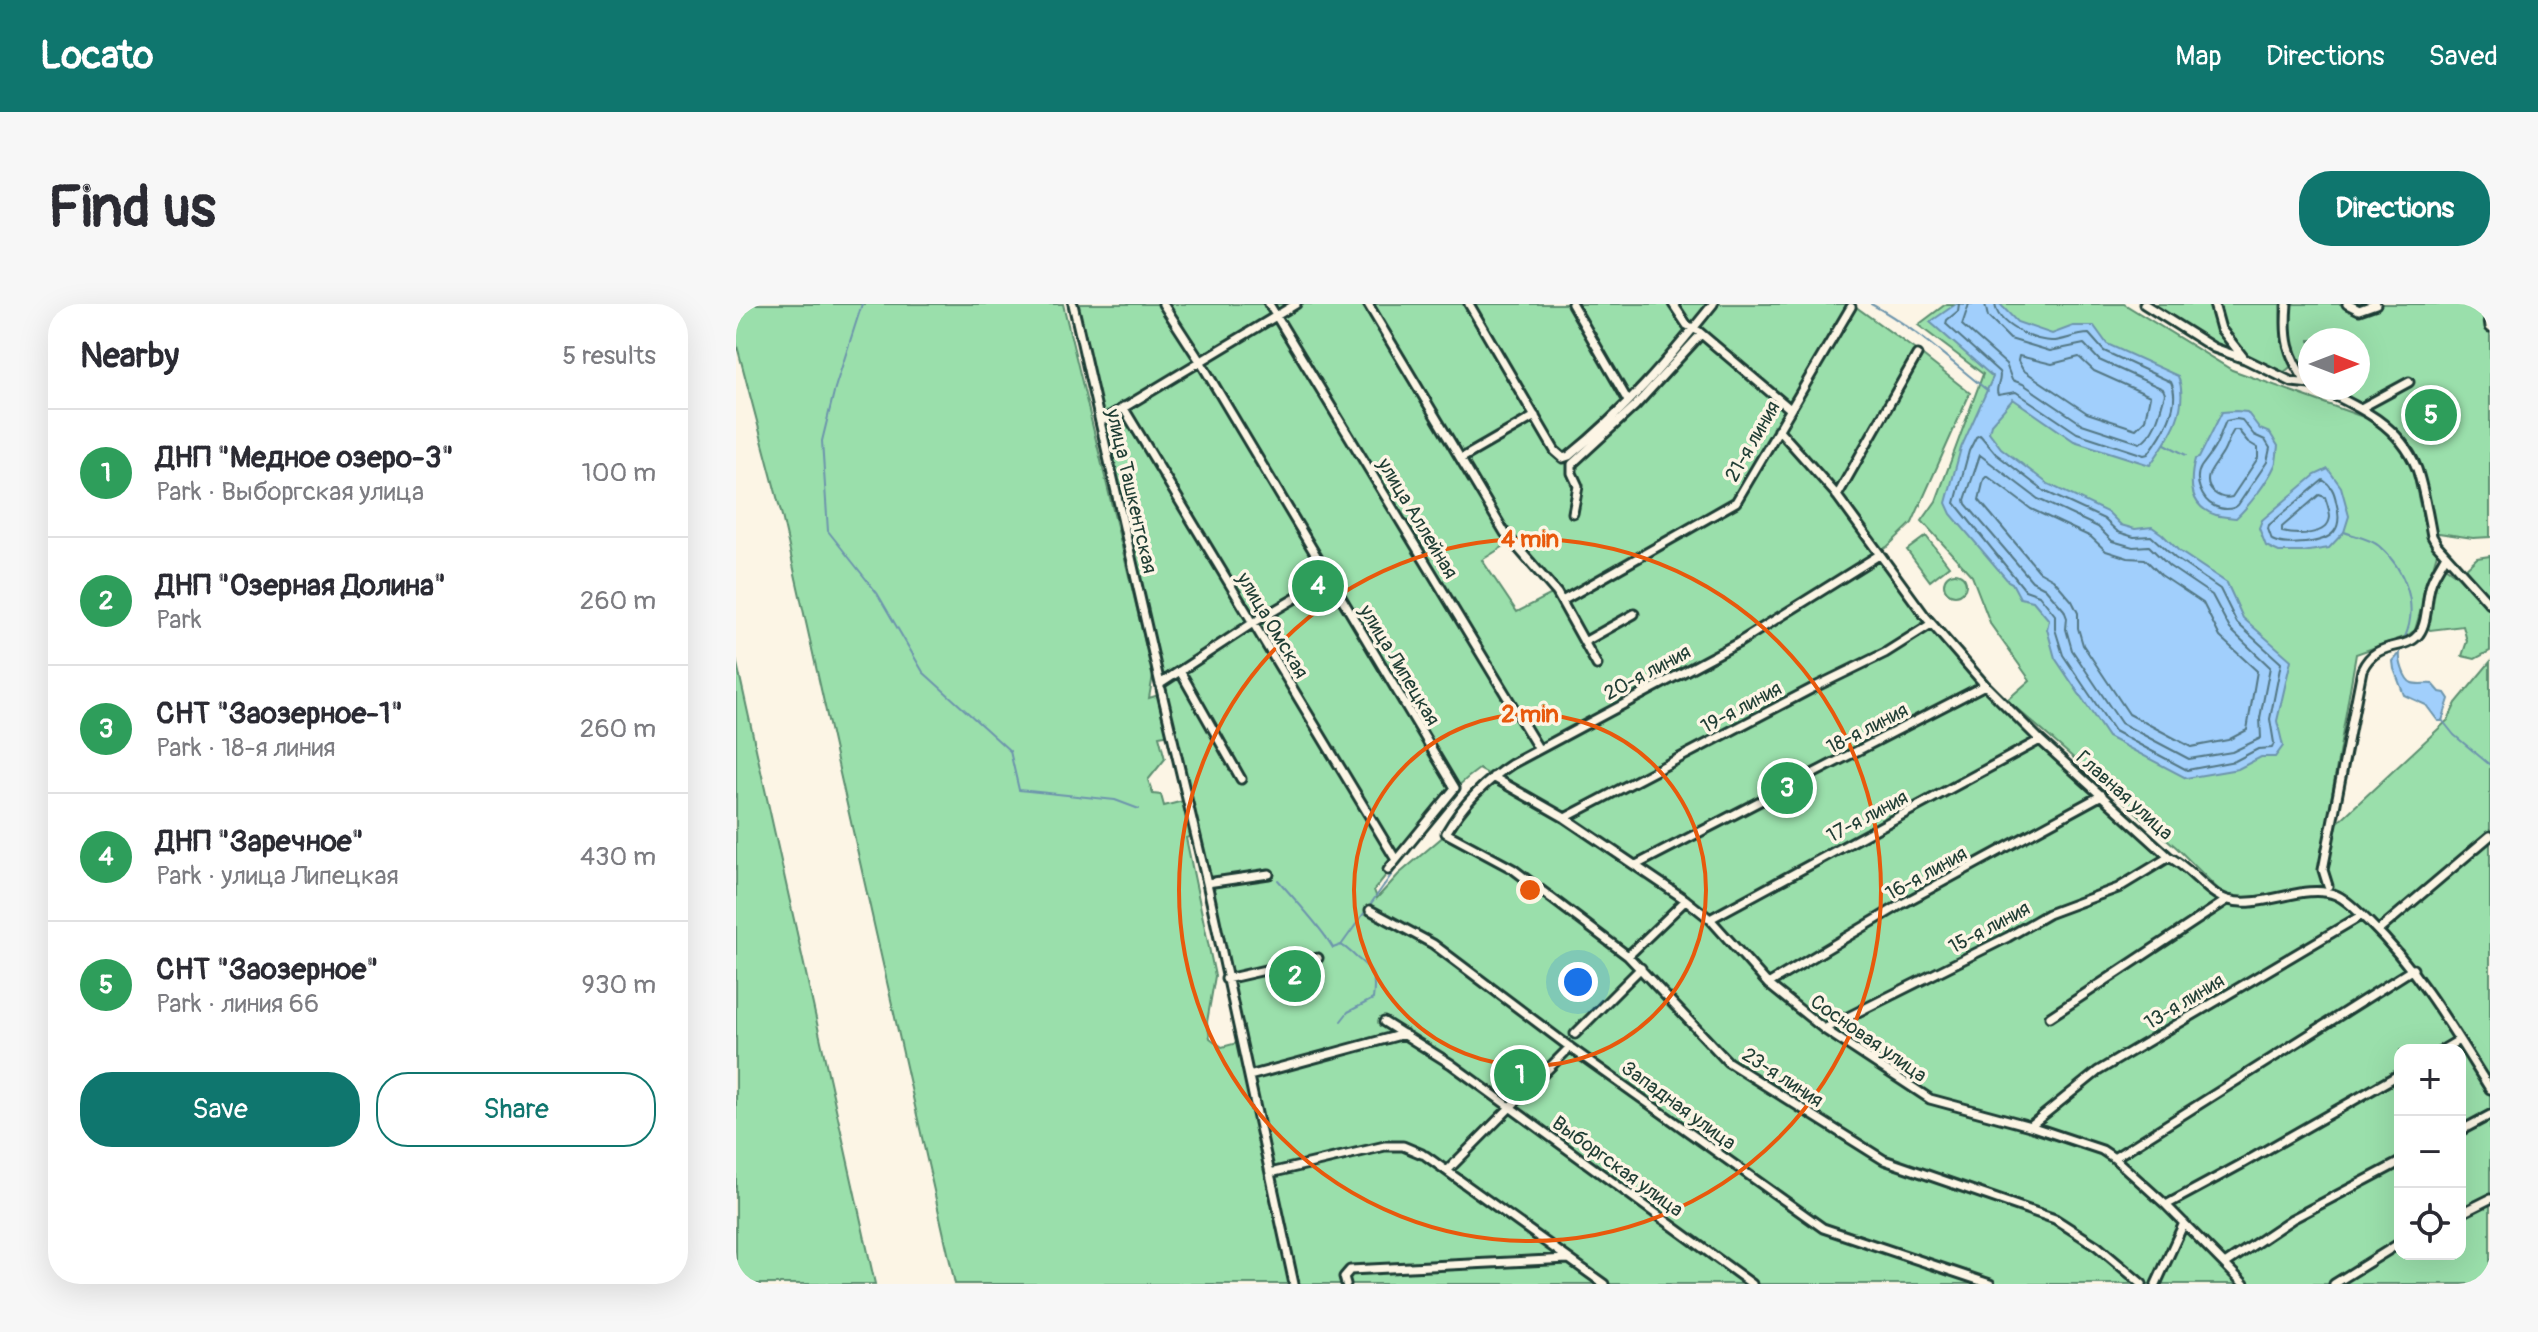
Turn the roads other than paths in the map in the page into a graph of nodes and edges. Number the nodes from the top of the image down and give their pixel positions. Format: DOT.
graph roads {
  1 [pos="1073,304"];
  2 [pos="1163,304"];
  3 [pos="1269,304"];
  4 [pos="1296,304"];
  5 [pos="1368,304"];
  6 [pos="1469,304"];
  7 [pos="1572,304"];
  8 [pos="1673,304"];
  9 [pos="1713,304"];
  10 [pos="2144,304"];
  11 [pos="2214,304"];
  12 [pos="2287,304"];
  13 [pos="2347,304"];
  14 [pos="2376,304"];
  15 [pos="2487,304"];
  16 [pos="1851,307"];
  17 [pos="1277,316"];
  18 [pos="2490,327"];
  19 [pos="1693,328"];
  20 [pos="1701,334"];
  21 [pos="1917,355"];
  22 [pos="2245,359"];
  23 [pos="1200,361"];
  24 [pos="2294,364"];
  25 [pos="2298,369"];
  26 [pos="2281,377"];
  27 [pos="2298,382"];
  28 [pos="2409,382"];
  29 [pos="2344,400"];
  30 [pos="1628,401"];
  31 [pos="1123,407"];
  32 [pos="1789,408"];
  33 [pos="2361,408"];
  34 [pos="1535,416"];
  35 [pos="1100,422"];
  36 [pos="1778,429"];
  37 [pos="1462,458"];
  38 [pos="1837,496"];
  39 [pos="1573,513"];
  40 [pos="1879,555"];
  41 [pos="2446,555"];
  42 [pos="1330,578"];
  43 [pos="1562,601"];
  44 [pos="2490,604"];
  45 [pos="1634,614"];
  46 [pos="1253,623"];
  47 [pos="1931,624"];
  48 [pos="1586,641"];
  49 [pos="1597,665"];
  50 [pos="1180,671"];
  51 [pos="1985,685"];
  52 [pos="1161,687"];
  53 [pos="2040,740"];
  54 [pos="1538,748"];
  55 [pos="1493,777"];
  56 [pos="1241,779"];
  57 [pos="2102,795"];
  58 [pos="1565,818"];
  59 [pos="1446,833"];
  60 [pos="2490,836"];
  61 [pos="2169,857"];
  62 [pos="1396,860"];
  63 [pos="1636,865"];
  64 [pos="1388,870"];
  65 [pos="1269,874"];
  66 [pos="1207,883"];
  67 [pos="2328,886"];
  68 [pos="1686,900"];
  69 [pos="2227,900"];
  70 [pos="1370,910"];
  71 [pos="2362,915"];
  72 [pos="1710,919"];
  73 [pos="2378,931"];
  74 [pos="1628,956"];
  75 [pos="1318,958"];
  76 [pos="1641,968"];
  77 [pos="2413,969"];
  78 [pos="1226,979"];
  79 [pos="1768,984"];
  80 [pos="2050,1017"];
  81 [pos="1384,1022"];
  82 [pos="1824,1029"];
  83 [pos="1404,1034"];
  84 [pos="1575,1034"];
  85 [pos="2459,1040"];
  86 [pos="2452,1044"];
  87 [pos="1570,1047"];
  88 [pos="1249,1076"];
  89 [pos="2394,1077"];
  90 [pos="2490,1089"];
  91 [pos="1509,1107"];
  92 [pos="2490,1115"];
  93 [pos="2030,1126"];
  94 [pos="2466,1128"];
  95 [pos="2114,1158"];
  96 [pos="2394,1165"];
  97 [pos="1447,1171"];
  98 [pos="1270,1173"];
  99 [pos="2490,1199"];
  100 [pos="2166,1205"];
  101 [pos="2466,1211"];
  102 [pos="2184,1223"];
  103 [pos="2394,1247"];
  104 [pos="1568,1259"];
  105 [pos="2225,1264"];
  106 [pos="1345,1281"];
  107 [pos="1294,1284"];
  108 [pos="1604,1284"];
  109 [pos="1752,1284"];
  110 [pos="1990,1284"];
  111 [pos="2142,1284"];
  112 [pos="2156,1284"];
  113 [pos="2244,1284"];
  114 [pos="2334,1284"];
  1 -- 35 [label="street, улица Ташкентская"];
  2 -- 23 [label="street, улица Липецкая"];
  3 -- 17 [label="street, улица Аллейная"];
  4 -- 17 [label="street"];
  5 -- 37 [label="street"];
  6 -- 34 [label="street"];
  7 -- 30 [label="street"];
  8 -- 19 [label="street"];
  9 -- 19 [label="street"];
  10 -- 22 [label="street"];
  11 -- 22 [label="street"];
  12 -- 24 [label="street"];
  13 -- 14 [label="street"];
  15 -- 18 [label="street"];
  16 -- 32 [label="street, 21-я линия"];
  17 -- 23 [label="street"];
  17 -- 54 [label="street, улица Аллейная"];
  19 -- 20 [label="street"];
  19 -- 30 [label="street"];
  20 -- 32 [label="street"];
  20 -- 39 [label="street"];
  21 -- 38 [label="street"];
  22 -- 26 [label="street"];
  23 -- 31 [label="street"];
  23 -- 42 [label="street, улица Липецкая"];
  24 -- 25 [label="street"];
  24 -- 26 [label="street"];
  26 -- 27 [label="street"];
  28 -- 33 [label="street"];
  29 -- 33 [label="street"];
  30 -- 34 [label="street"];
  31 -- 35 [label="street"];
  31 -- 46 [label="street, улица Омская"];
  32 -- 36 [label="street, 21-я линия"];
  33 -- 41 [label="street"];
  34 -- 37 [label="street"];
  35 -- 52 [label="street, улица Ташкентская"];
  36 -- 38 [label="street, Главная улица"];
  36 -- 43 [label="street, 21-я линия"];
  37 -- 43 [label="street"];
  38 -- 40 [label="street, Главная улица"];
  40 -- 47 [label="street, Главная улица"];
  40 -- 54 [label="street, 20-я линия"];
  41 -- 44 [label="street"];
  41 -- 67 [label="street"];
  42 -- 46 [label="street"];
  42 -- 62 [label="street, улица Липецкая"];
  43 -- 48 [label="street"];
  45 -- 48 [label="street"];
  46 -- 50 [label="street"];
  46 -- 62 [label="street, улица Омская"];
  47 -- 51 [label="street, Главная улица"];
  47 -- 58 [label="street, 19-я линия"];
  48 -- 49 [label="street"];
  50 -- 52 [label="street"];
  50 -- 56 [label="street"];
  51 -- 53 [label="street, Главная улица"];
  51 -- 63 [label="street, 18-я линия"];
  52 -- 66 [label="street, улица Ташкентская"];
  53 -- 57 [label="street, Главная улица"];
  53 -- 72 [label="street, 17-я линия"];
  54 -- 55 [label="street, 20-я линия"];
  55 -- 58 [label="street, Сосновая улица"];
  55 -- 59 [label="street, 20-я линия"];
  57 -- 61 [label="street, Главная улица"];
  57 -- 79 [label="street, 16-я линия"];
  58 -- 63 [label="street, Сосновая улица"];
  59 -- 74 [label="street, 23-я линия"];
  60 -- 73 [label="street"];
  61 -- 69 [label="street, Главная улица"];
  61 -- 82 [label="street, 15-я линия"];
  62 -- 64 [label="street, улица Липецкая"];
  63 -- 68 [label="street, Сосновая улица"];
  65 -- 66 [label="street"];
  66 -- 78 [label="street, улица Ташкентская"];
  68 -- 72 [label="street, Сосновая улица"];
  68 -- 74 [label="street"];
  69 -- 71 [label="street"];
  69 -- 80 [label="street"];
  70 -- 87 [label="street, Западная улица"];
  71 -- 73 [label="street"];
  71 -- 93 [label="street, 13-я линия"];
  72 -- 79 [label="street, Сосновая улица"];
  73 -- 77 [label="street"];
  74 -- 76 [label="street, 23-я линия"];
  75 -- 78 [label="street"];
  76 -- 84 [label="street"];
  76 -- 111 [label="street, 23-я линия"];
  77 -- 85 [label="street"];
  77 -- 95 [label="street"];
  78 -- 88 [label="street, улица Ташкентская"];
  79 -- 82 [label="street, Сосновая улица"];
  81 -- 83 [label="street, Выборгская улица"];
  82 -- 93 [label="street, Сосновая улица"];
  83 -- 88 [label="street"];
  83 -- 91 [label="street, Выборгская улица"];
  85 -- 86 [label="street"];
  85 -- 90 [label="street"];
  87 -- 91 [label="street"];
  87 -- 110 [label="street, Западная улица"];
  88 -- 98 [label="street, улица Ташкентская"];
  89 -- 100 [label="street"];
  91 -- 97 [label="street"];
  91 -- 109 [label="street, Выборгская улица"];
  92 -- 94 [label="street"];
  93 -- 95 [label="street, Сосновая улица"];
  95 -- 100 [label="street, Сосновая улица"];
  96 -- 105 [label="street"];
  97 -- 98 [label="street"];
  97 -- 104 [label="street"];
  98 -- 107 [label="street, улица Ташкентская"];
  99 -- 101 [label="street"];
  100 -- 102 [label="street, Сосновая улица"];
  102 -- 105 [label="street, Сосновая улица"];
  102 -- 112 [label="street"];
  103 -- 114 [label="street"];
  104 -- 106 [label="street"];
  104 -- 108 [label="street"];
  105 -- 113 [label="street, Сосновая улица"];
}
